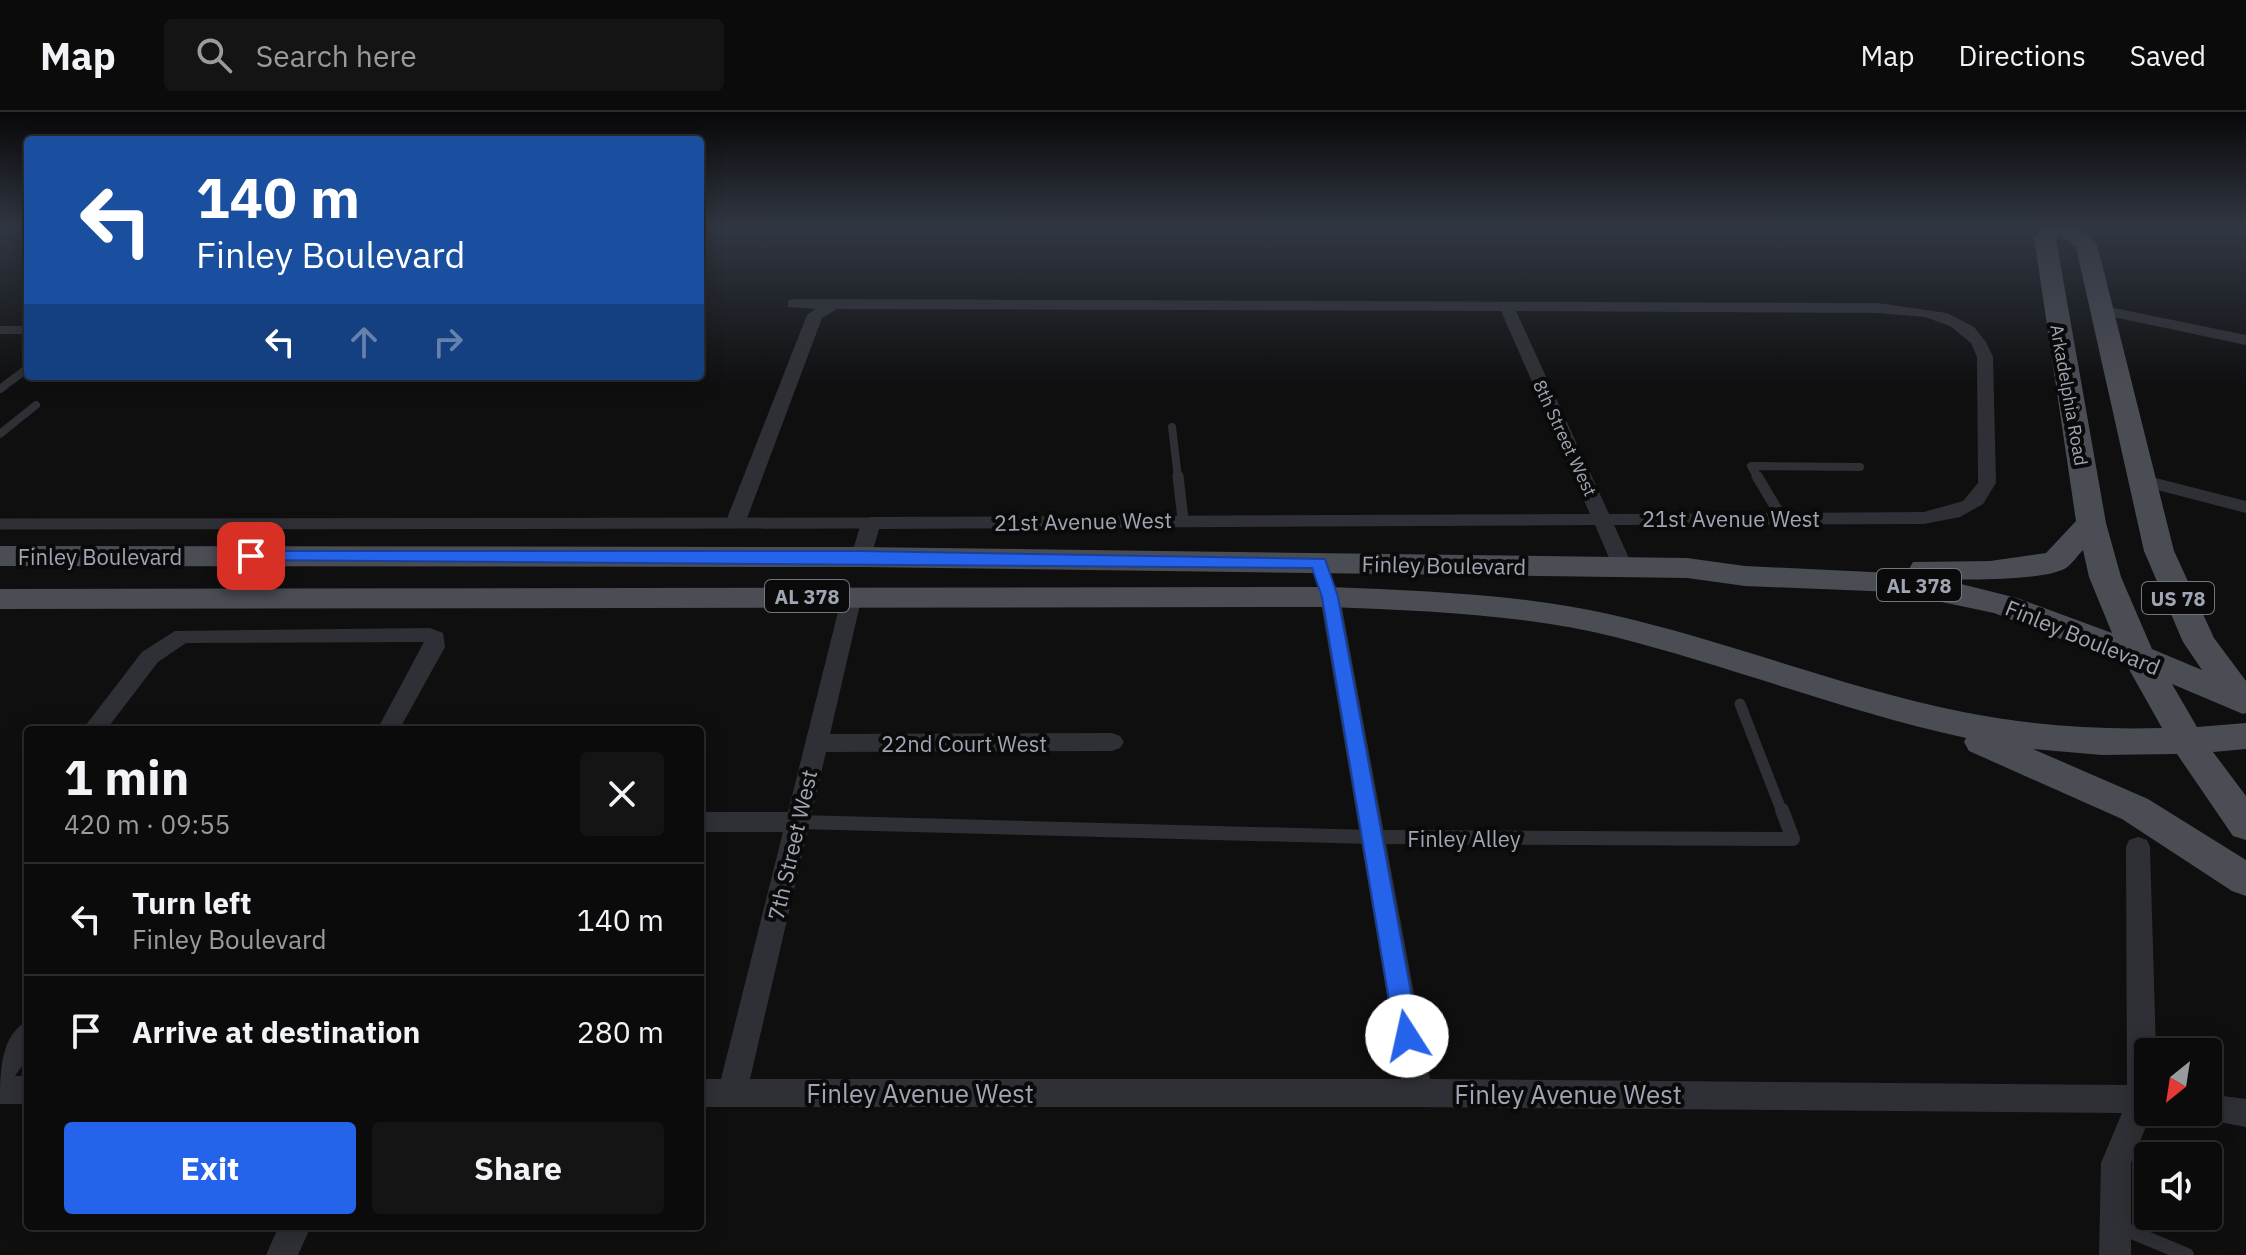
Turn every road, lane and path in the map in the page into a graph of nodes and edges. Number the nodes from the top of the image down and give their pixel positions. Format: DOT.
graph roads {
  1 [pos="2052,279"];
  2 [pos="2095,279"];
  3 [pos="793,304"];
  4 [pos="831,306"];
  5 [pos="1507,308"];
  6 [pos="2104,311"];
  7 [pos="0,330"];
  8 [pos="24,330"];
  9 [pos="2246,340"];
  10 [pos="24,371"];
  11 [pos="0,389"];
  12 [pos="36,405"];
  13 [pos="1172,427"];
  14 [pos="0,434"];
  15 [pos="1860,467"];
  16 [pos="2144,481"];
  17 [pos="2246,507"];
  18 [pos="1782,518"];
  19 [pos="1183,519"];
  20 [pos="1602,519"];
  21 [pos="736,521"];
  22 [pos="871,523"];
  23 [pos="2091,523"];
  24 [pos="0,524"];
  25 [pos="0,556"];
  26 [pos="861,557"];
  27 [pos="1319,563"];
  28 [pos="1623,567"];
  29 [pos="1687,568"];
  30 [pos="852,596"];
  31 [pos="1330,597"];
  32 [pos="0,599"];
  33 [pos="2140,659"];
  34 [pos="2244,703"];
  35 [pos="1740,704"];
  36 [pos="1877,704"];
  37 [pos="96,726"];
  38 [pos="390,726"];
  39 [pos="2246,736"];
  40 [pos="2188,741"];
  41 [pos="1112,742"];
  42 [pos="816,743"];
  43 [pos="704,822"];
  44 [pos="798,822"];
  45 [pos="2246,825"];
  46 [pos="1371,837"];
  47 [pos="2138,847"];
  48 [pos="2246,880"];
  49 [pos="2143,1038"];
  50 [pos="24,1040"];
  51 [pos="0,1073"];
  52 [pos="0,1090"];
  53 [pos="24,1090"];
  54 [pos="704,1093"];
  55 [pos="732,1093"];
  56 [pos="1418,1093"];
  57 [pos="2134,1099"];
  58 [pos="2222,1110"];
  59 [pos="2246,1113"];
  60 [pos="2134,1123"];
  61 [pos="2116,1225"];
  62 [pos="293,1230"];
  63 [pos="282,1255"];
  64 [pos="2115,1255"];
  65 [pos="2187,1255"];
  1 -- 23 [label="main road, Arkadelphia Road / US 78"];
  2 -- 6 [label="main road, Arkadelphia Road / US 78"];
  3 -- 4 [label="street"];
  4 -- 5 [label="street"];
  4 -- 21 [label="street"];
  5 -- 18 [label="street, 21st Avenue West"];
  5 -- 20 [label="street, 8th Street West"];
  6 -- 9 [label="street"];
  6 -- 16 [label="main road, Arkadelphia Road / US 78"];
  7 -- 8 [label="lane"];
  10 -- 11 [label="lane"];
  12 -- 14 [label="lane"];
  13 -- 19 [label="lane"];
  15 -- 18 [label="lane"];
  16 -- 17 [label="street"];
  16 -- 34 [label="main road, US 78"];
  18 -- 20 [label="street, 21st Avenue West"];
  19 -- 20 [label="street, 21st Avenue West"];
  19 -- 22 [label="street, 21st Avenue West"];
  20 -- 28 [label="street, 8th Street West"];
  21 -- 22 [label="lane"];
  21 -- 24 [label="lane"];
  22 -- 26 [label="street"];
  23 -- 29 [label="main road"];
  23 -- 33 [label="main road, US 78"];
  25 -- 26 [label="main road, Finley Boulevard / AL 378"];
  26 -- 27 [label="main road, Finley Boulevard / AL 378"];
  26 -- 30 [label="main road"];
  27 -- 28 [label="main road, Finley Boulevard / AL 378"];
  27 -- 31 [label="main road"];
  28 -- 29 [label="main road, Finley Boulevard / AL 378"];
  29 -- 33 [label="main road, Finley Boulevard / AL 378"];
  30 -- 31 [label="main road, Finley Boulevard / AL 378"];
  30 -- 32 [label="main road, Finley Boulevard / AL 378"];
  30 -- 42 [label="street, 7th Street West"];
  31 -- 36 [label="main road, Finley Boulevard / AL 378"];
  31 -- 46 [label="street"];
  33 -- 34 [label="main road, Finley Boulevard / AL 378"];
  33 -- 40 [label="main road, US 78"];
  35 -- 46 [label="lane, Finley Alley"];
  36 -- 40 [label="main road, Finley Boulevard / AL 378"];
  36 -- 48 [label="main road"];
  37 -- 38 [label="street"];
  39 -- 40 [label="main road, Finley Boulevard / AL 378"];
  40 -- 45 [label="main road, US 78"];
  41 -- 42 [label="street, 22nd Court West"];
  42 -- 44 [label="street, 7th Street West"];
  43 -- 44 [label="street"];
  44 -- 46 [label="lane, Finley Alley"];
  44 -- 55 [label="street, 7th Street West"];
  46 -- 56 [label="street"];
  47 -- 49 [label="street"];
  50 -- 51 [label="street"];
  52 -- 53 [label="street"];
  54 -- 55 [label="street, Finley Avenue West"];
  55 -- 56 [label="street, Finley Avenue West"];
  56 -- 57 [label="street, Finley Avenue West"];
  58 -- 59 [label="street"];
  60 -- 61 [label="street"];
  61 -- 64 [label="street"];
  61 -- 65 [label="lane"];
  62 -- 63 [label="street"];
}
